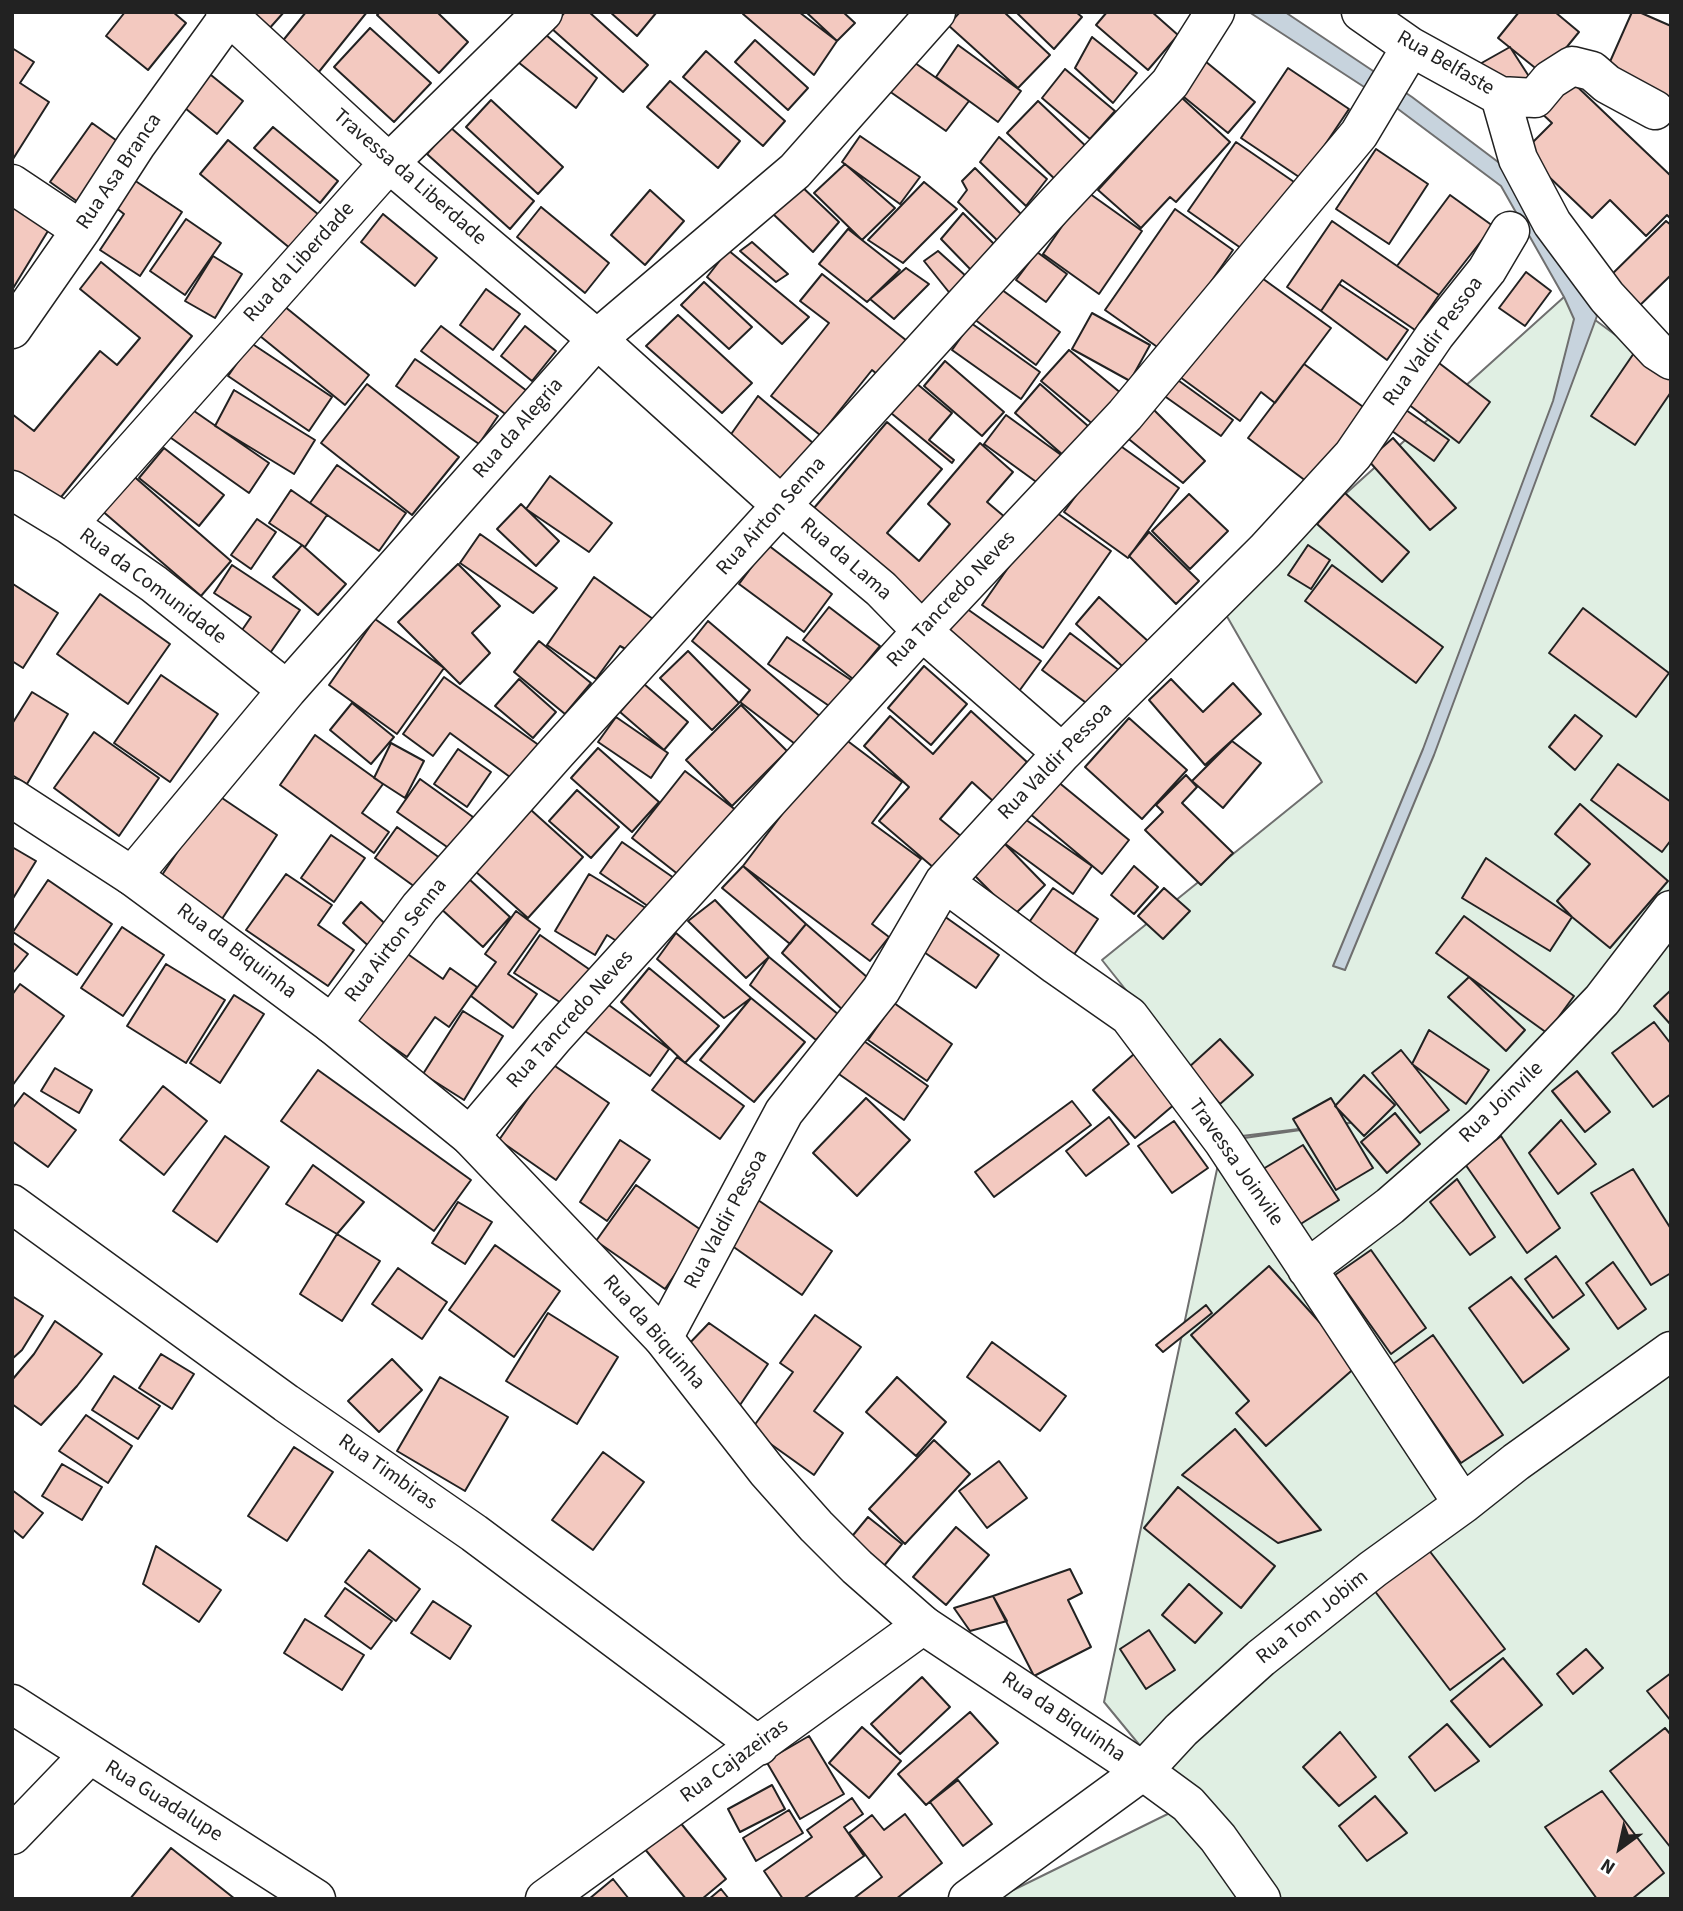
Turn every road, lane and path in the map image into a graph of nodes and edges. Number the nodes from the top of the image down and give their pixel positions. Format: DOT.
graph roads {
  1 [pos="542,12"];
  2 [pos="936,12"];
  3 [pos="1215,12"];
  4 [pos="1361,12"];
  5 [pos="227,14"];
  6 [pos="1393,75"];
  7 [pos="1517,97"];
  8 [pos="1655,110"];
  9 [pos="389,163"];
  10 [pos="12,184"];
  11 [pos="81,230"];
  12 [pos="1510,232"];
  13 [pos="12,329"];
  14 [pos="597,339"];
  15 [pos="1671,360"];
  16 [pos="12,490"];
  17 [pos="782,506"];
  18 [pos="68,524"];
  19 [pos="922,631"];
  20 [pos="287,690"];
  21 [pos="1062,753"];
  22 [pos="12,798"];
  23 [pos="132,876"];
  24 [pos="944,882"];
  25 [pos="1671,910"];
  26 [pos="332,1024"];
  27 [pos="470,1136"];
  28 [pos="12,1204"];
  29 [pos="1307,1269"];
  30 [pos="663,1338"];
  31 [pos="1671,1351"];
  32 [pos="1463,1504"];
  33 [pos="923,1625"];
  34 [pos="12,1704"];
  35 [pos="758,1746"];
  36 [pos="89,1755"];
  37 [pos="1143,1771"];
  38 [pos="12,1835"];
  39 [pos="316,1899"];
  40 [pos="545,1899"];
  41 [pos="968,1899"];
  42 [pos="1261,1899"];
  1 -- 9 [label="street, Rua da Liberdade"];
  2 -- 14 [label="street, Rua da Alegria"];
  3 -- 17 [label="street, Rua Airton Senna"];
  4 -- 6 [label="street, Rua Belfaste"];
  5 -- 9 [label="street, Travessa da Liberdade"];
  5 -- 11 [label="street, Rua Asa Branca"];
  6 -- 7 [label="street, Rua Belfaste"];
  6 -- 19 [label="street, Rua Tancredo Neves"];
  7 -- 8 [label="street"];
  7 -- 15 [label="street"];
  9 -- 14 [label="street, Travessa da Liberdade"];
  9 -- 18 [label="street, Rua da Liberdade"];
  10 -- 11 [label="street"];
  11 -- 13 [label="street, Rua Asa Branca"];
  12 -- 21 [label="street, Rua Valdir Pessoa"];
  14 -- 17 [label="street, Rua da Lama"];
  14 -- 20 [label="street, Rua da Alegria"];
  16 -- 18 [label="street, Rua da Comunidade"];
  17 -- 19 [label="street, Rua da Lama"];
  17 -- 26 [label="street, Rua Airton Senna"];
  18 -- 20 [label="street, Rua da Comunidade"];
  19 -- 21 [label="street, Rua da Lama"];
  19 -- 27 [label="street, Rua Tancredo Neves"];
  20 -- 23 [label="street, Rua da Alegria"];
  21 -- 24 [label="street, Rua Valdir Pessoa"];
  22 -- 23 [label="street, Rua da Biquinha"];
  23 -- 26 [label="street, Rua da Biquinha"];
  24 -- 29 [label="street, Travessa Joinvile"];
  24 -- 30 [label="street, Rua Valdir Pessoa"];
  25 -- 29 [label="street, Rua Joinvile"];
  26 -- 27 [label="street, Rua da Biquinha"];
  27 -- 30 [label="street, Rua da Biquinha"];
  28 -- 35 [label="street, Rua Timbiras"];
  29 -- 32 [label="street, Travessa Joinvile"];
  30 -- 33 [label="street, Rua da Biquinha"];
  31 -- 32 [label="street, Rua Tom Jobim"];
  32 -- 37 [label="street, Rua Tom Jobim"];
  33 -- 35 [label="street, Rua Cajazeiras"];
  33 -- 37 [label="street, Rua da Biquinha"];
  34 -- 36 [label="street, Rua Guadalupe"];
  35 -- 40 [label="street, Rua Cajazeiras"];
  36 -- 38 [label="street"];
  36 -- 39 [label="street, Rua Guadalupe"];
  37 -- 41 [label="street, Rua Tom Jobim"];
  37 -- 42 [label="street, Rua da Biquinha"];
}
